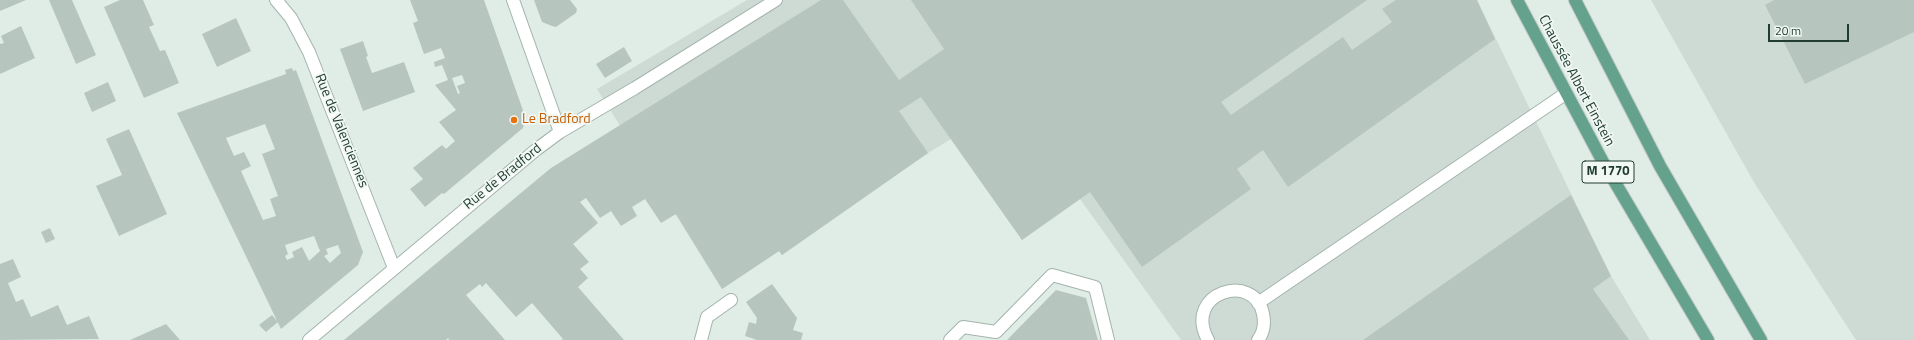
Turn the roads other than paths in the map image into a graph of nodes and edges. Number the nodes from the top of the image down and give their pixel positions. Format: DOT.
graph roads {
  1 [pos="276,0"];
  2 [pos="514,0"];
  3 [pos="776,0"];
  4 [pos="1517,0"];
  5 [pos="1575,0"];
  6 [pos="1565,94"];
  7 [pos="560,132"];
  8 [pos="394,268"];
  9 [pos="730,300"];
  10 [pos="1258,303"];
  11 [pos="309,340"];
  12 [pos="701,340"];
  13 [pos="950,340"];
  14 [pos="1108,340"];
  15 [pos="1208,340"];
  16 [pos="1258,340"];
  17 [pos="1708,340"];
  18 [pos="1761,340"];
  1 -- 8 [label="street, Rue de Valenciennes"];
  2 -- 7 [label="street"];
  3 -- 7 [label="street, Rue de Bradford"];
  4 -- 6 [label="main road, Chaussée Albert Einstein / M 1770"];
  5 -- 18 [label="main road, M 1770"];
  6 -- 10 [label="street"];
  6 -- 17 [label="main road, Chaussée Albert Einstein / M 1770"];
  7 -- 8 [label="street, Rue de Bradford"];
  8 -- 11 [label="street, Rue de Bradford"];
  9 -- 12 [label="street"];
  10 -- 15 [label="street"];
  10 -- 16 [label="street"];
  13 -- 14 [label="street"];
}
